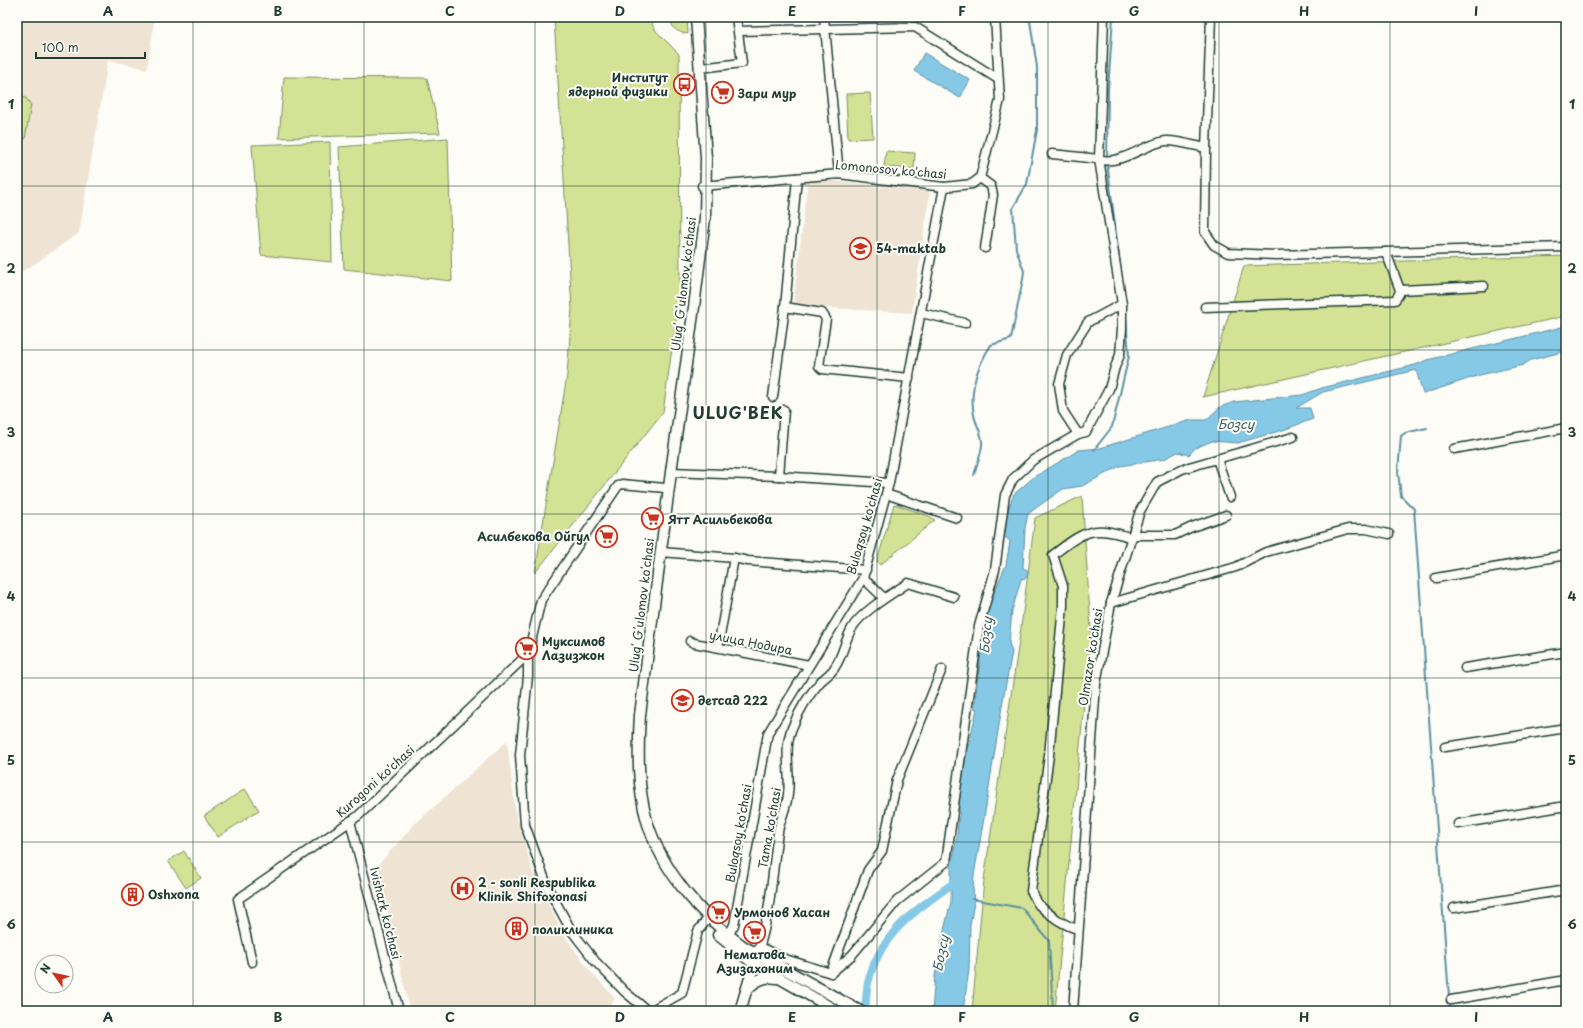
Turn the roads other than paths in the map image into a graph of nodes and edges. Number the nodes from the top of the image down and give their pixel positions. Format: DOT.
graph roads {
  1 [pos="692,17"];
  2 [pos="696,17"];
  3 [pos="736,17"];
  4 [pos="824,17"];
  5 [pos="995,17"];
  6 [pos="1104,17"];
  7 [pos="1211,17"];
  8 [pos="825,28"];
  9 [pos="738,31"];
  10 [pos="700,68"];
  11 [pos="998,79"];
  12 [pos="1206,148"];
  13 [pos="1052,154"];
  14 [pos="1101,160"];
  15 [pos="839,174"];
  16 [pos="797,178"];
  17 [pos="980,178"];
  18 [pos="704,186"];
  19 [pos="944,187"];
  20 [pos="1566,247"];
  21 [pos="986,248"];
  22 [pos="1386,252"];
  23 [pos="1484,286"];
  24 [pos="1400,290"];
  25 [pos="1122,304"];
  26 [pos="785,307"];
  27 [pos="1205,307"];
  28 [pos="921,313"];
  29 [pos="965,323"];
  30 [pos="909,378"];
  31 [pos="773,397"];
  32 [pos="784,410"];
  33 [pos="1566,428"];
  34 [pos="1078,434"];
  35 [pos="1293,437"];
  36 [pos="1454,449"];
  37 [pos="1216,459"];
  38 [pos="671,472"];
  39 [pos="779,476"];
  40 [pos="889,483"];
  41 [pos="665,488"];
  42 [pos="886,494"];
  43 [pos="1230,496"];
  44 [pos="1226,515"];
  45 [pos="957,518"];
  46 [pos="1389,534"];
  47 [pos="1132,536"];
  48 [pos="661,552"];
  49 [pos="1566,555"];
  50 [pos="734,558"];
  51 [pos="866,570"];
  52 [pos="863,578"];
  53 [pos="1436,578"];
  54 [pos="954,597"];
  55 [pos="884,598"];
  56 [pos="1111,604"];
  57 [pos="690,641"];
  58 [pos="718,648"];
  59 [pos="1566,652"];
  60 [pos="528,654"];
  61 [pos="809,665"];
  62 [pos="1465,668"];
  63 [pos="942,669"];
  64 [pos="1566,728"];
  65 [pos="1445,747"];
  66 [pos="1566,806"];
  67 [pos="350,821"];
  68 [pos="1458,824"];
  69 [pos="1566,890"];
  70 [pos="1454,908"];
  71 [pos="707,920"];
  72 [pos="1078,928"];
  73 [pos="727,938"];
  74 [pos="757,955"];
  75 [pos="252,962"];
  76 [pos="831,973"];
  77 [pos="777,978"];
  78 [pos="1566,980"];
  79 [pos="745,993"];
  80 [pos="812,998"];
  81 [pos="1451,1000"];
  82 [pos="399,1011"];
  83 [pos="649,1011"];
  84 [pos="740,1011"];
  85 [pos="826,1011"];
  86 [pos="837,1011"];
  87 [pos="860,1011"];
  88 [pos="1073,1011"];
  1 -- 18 [label="main road, Ulugʻ Gʻulomov koʻchasi"];
  2 -- 10 [label="main road, Ulugʻ Gʻulomov koʻchasi"];
  3 -- 9 [label="street"];
  4 -- 8 [label="street"];
  5 -- 11 [label="street"];
  6 -- 14 [label="street"];
  7 -- 12 [label="street"];
  8 -- 9 [label="street"];
  8 -- 11 [label="street"];
  8 -- 15 [label="street"];
  9 -- 10 [label="street"];
  10 -- 18 [label="main road, Ulugʻ Gʻulomov koʻchasi"];
  11 -- 17 [label="street"];
  12 -- 14 [label="street"];
  12 -- 22 [label="street"];
  13 -- 14 [label="street"];
  14 -- 25 [label="street"];
  15 -- 16 [label="street, Lomonosov ko'chasi"];
  15 -- 19 [label="street, Lomonosov ko'chasi"];
  16 -- 18 [label="street, Lomonosov ko'chasi"];
  16 -- 26 [label="street"];
  17 -- 19 [label="street, Lomonosov ko'chasi"];
  17 -- 21 [label="street"];
  18 -- 38 [label="main road, Ulugʻ Gʻulomov koʻchasi"];
  18 -- 41 [label="main road, Ulugʻ Gʻulomov koʻchasi"];
  19 -- 28 [label="street, Buloqsoy ko'chasi"];
  20 -- 22 [label="street"];
  22 -- 24 [label="street"];
  23 -- 24 [label="street"];
  24 -- 27 [label="street"];
  25 -- 34 [label="street"];
  25 -- 34 [label="street"];
  26 -- 30 [label="street"];
  26 -- 31 [label="street"];
  28 -- 29 [label="street"];
  28 -- 30 [label="street, Buloqsoy ko'chasi"];
  30 -- 40 [label="street, Buloqsoy ko'chasi"];
  32 -- 39 [label="street"];
  33 -- 36 [label="street"];
  34 -- 76 [label="street"];
  35 -- 37 [label="street, Olmazor ko'chasi"];
  37 -- 43 [label="street"];
  37 -- 47 [label="street, Olmazor ko'chasi"];
  38 -- 39 [label="street"];
  38 -- 48 [label="main road, Ulugʻ Gʻulomov koʻchasi"];
  39 -- 40 [label="street"];
  40 -- 42 [label="street, Buloqsoy ko'chasi"];
  41 -- 60 [label="street"];
  41 -- 71 [label="main road, Ulugʻ Gʻulomov koʻchasi"];
  42 -- 45 [label="street"];
  42 -- 51 [label="street, Buloqsoy ko'chasi"];
  44 -- 47 [label="street"];
  46 -- 56 [label="street"];
  47 -- 56 [label="street, Olmazor ko'chasi"];
  47 -- 72 [label="street"];
  48 -- 50 [label="street"];
  48 -- 71 [label="main road, Ulugʻ Gʻulomov koʻchasi"];
  49 -- 53 [label="street"];
  50 -- 51 [label="street"];
  50 -- 58 [label="street"];
  51 -- 52 [label="street, Buloqsoy ko'chasi"];
  52 -- 55 [label="street"];
  52 -- 61 [label="street, Buloqsoy ko'chasi"];
  54 -- 55 [label="street, Tama ko'chasi"];
  55 -- 74 [label="street, Tama ko'chasi"];
  56 -- 72 [label="street, Olmazor ko'chasi"];
  57 -- 58 [label="street, улица Нодира"];
  58 -- 61 [label="street, улица Нодира"];
  59 -- 62 [label="street"];
  60 -- 67 [label="street, Kurogoni ko'chasi"];
  60 -- 83 [label="street"];
  61 -- 73 [label="street, Buloqsoy ko'chasi"];
  63 -- 76 [label="street"];
  64 -- 65 [label="street"];
  66 -- 68 [label="street"];
  67 -- 75 [label="street, Kurogoni ko'chasi"];
  67 -- 82 [label="street, Ivishark ko'chasi"];
  69 -- 70 [label="street"];
  71 -- 73 [label="main road, Ulugʻ Gʻulomov koʻchasi"];
  71 -- 83 [label="street"];
  72 -- 88 [label="street, Olmazor ko'chasi"];
  73 -- 74 [label="main road, Ulugʻ Gʻulomov koʻchasi"];
  74 -- 76 [label="street"];
  74 -- 77 [label="main road, Ulugʻ Gʻulomov koʻchasi"];
  74 -- 79 [label="main road"];
  74 -- 87 [label="main road, Ulugʻ Gʻulomov koʻchasi"];
  77 -- 79 [label="main road"];
  77 -- 80 [label="main road, Ulugʻ Gʻulomov koʻchasi"];
  78 -- 81 [label="street"];
  79 -- 84 [label="main road"];
  80 -- 85 [label="street"];
  80 -- 86 [label="main road, Ulugʻ Gʻulomov koʻchasi"];
}
